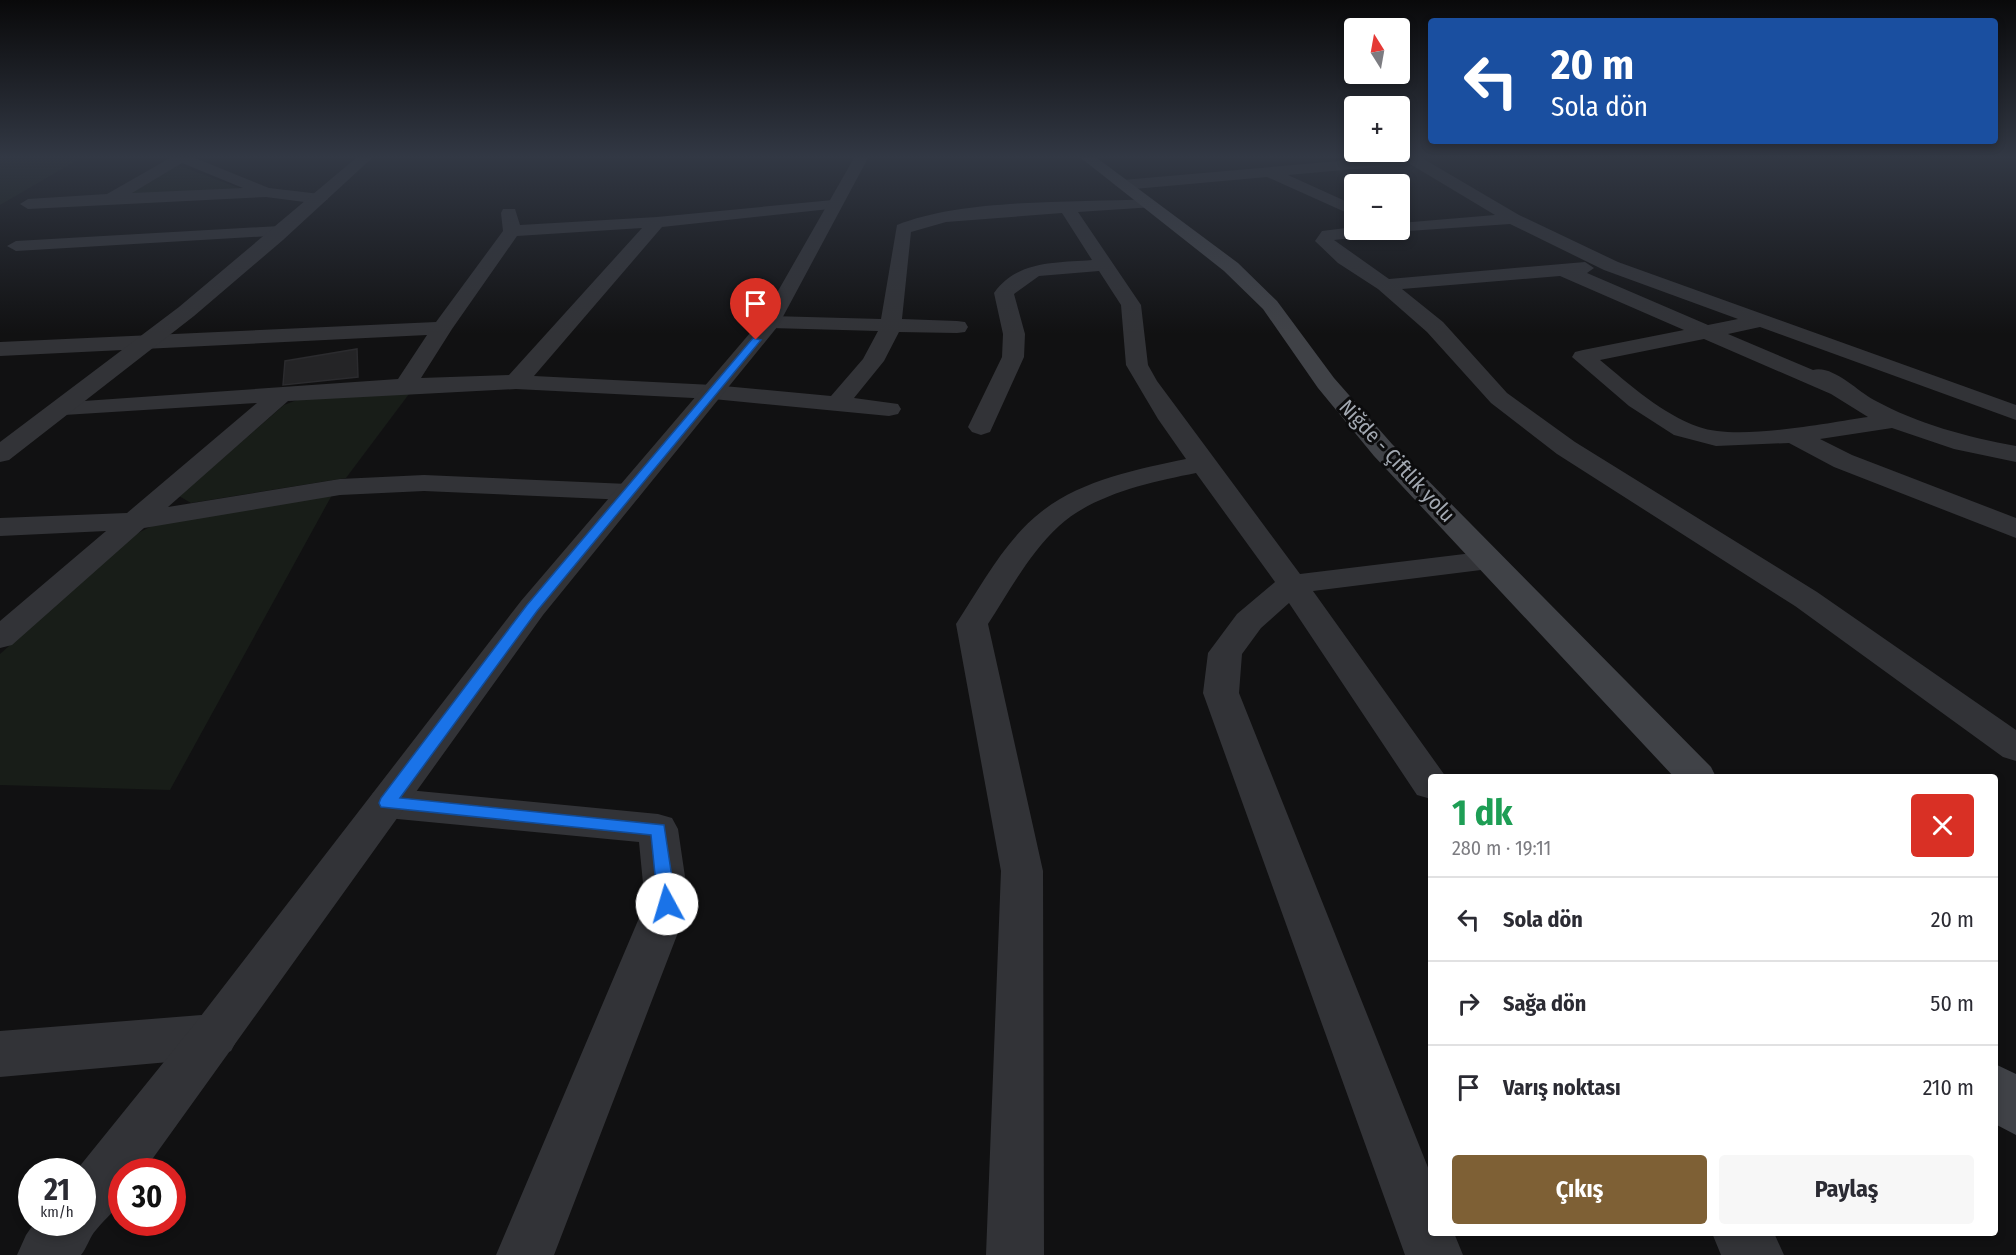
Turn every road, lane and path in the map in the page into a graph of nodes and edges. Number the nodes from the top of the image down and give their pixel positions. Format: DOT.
graph roads {
  1 [pos="299,217"];
  2 [pos="713,217"];
  3 [pos="827,217"];
  4 [pos="942,217"];
  5 [pos="1073,217"];
  6 [pos="1164,217"];
  7 [pos="1509,217"];
  8 [pos="1513,219"];
  9 [pos="657,222"];
  10 [pos="1410,227"];
  11 [pos="280,231"];
  12 [pos="1344,233"];
  13 [pos="16,246"];
  14 [pos="1105,265"];
  15 [pos="1611,266"];
  16 [pos="1563,270"];
  17 [pos="1385,285"];
  18 [pos="1761,321"];
  19 [pos="771,322"];
  20 [pos="891,326"];
  21 [pos="957,327"];
  22 [pos="442,328"];
  23 [pos="1705,332"];
  24 [pos="1809,339"];
  25 [pos="146,343"];
  26 [pos="0,350"];
  27 [pos="516,382"];
  28 [pos="405,386"];
  29 [pos="1838,389"];
  30 [pos="713,392"];
  31 [pos="283,393"];
  32 [pos="837,404"];
  33 [pos="64,408"];
  34 [pos="889,409"];
  35 [pos="2016,413"];
  36 [pos="1894,420"];
  37 [pos="981,427"];
  38 [pos="1791,434"];
  39 [pos="0,454"];
  40 [pos="2016,454"];
  41 [pos="1203,463"];
  42 [pos="628,492"];
  43 [pos="135,521"];
  44 [pos="0,527"];
  45 [pos="2016,529"];
  46 [pos="1489,560"];
  47 [pos="1292,584"];
  48 [pos="0,638"];
  49 [pos="2016,748"];
  50 [pos="1693,774"];
  51 [pos="1428,781"];
  52 [pos="387,803"];
  53 [pos="214,1036"];
  54 [pos="0,1054"];
  55 [pos="1998,1091"];
  56 [pos="2016,1110"];
  57 [pos="96,1189"];
  58 [pos="60,1236"];
  59 [pos="1742,1236"];
  60 [pos="46,1255"];
  61 [pos="525,1255"];
  62 [pos="1015,1255"];
  63 [pos="1434,1255"];
  64 [pos="1755,1255"];
  1 -- 11 [label="street"];
  2 -- 9 [label="street"];
  3 -- 19 [label="street"];
  4 -- 20 [label="street"];
  5 -- 14 [label="street"];
  6 -- 46 [label="main road, Niğde - Çiftlik yolu"];
  7 -- 8 [label="street"];
  8 -- 10 [label="street"];
  8 -- 15 [label="street"];
  9 -- 22 [label="street"];
  9 -- 27 [label="street"];
  11 -- 13 [label="street"];
  11 -- 25 [label="street"];
  12 -- 17 [label="street"];
  14 -- 37 [label="street"];
  14 -- 41 [label="street"];
  15 -- 16 [label="street"];
  15 -- 18 [label="street"];
  16 -- 17 [label="street"];
  16 -- 23 [label="street"];
  17 -- 49 [label="street"];
  18 -- 23 [label="street"];
  18 -- 24 [label="street"];
  19 -- 20 [label="street"];
  19 -- 30 [label="street"];
  20 -- 21 [label="street"];
  20 -- 32 [label="street"];
  22 -- 25 [label="street"];
  22 -- 28 [label="street"];
  23 -- 29 [label="street"];
  23 -- 38 [label="street"];
  24 -- 29 [label="street"];
  24 -- 35 [label="street"];
  25 -- 26 [label="street"];
  25 -- 33 [label="street"];
  27 -- 28 [label="street"];
  27 -- 30 [label="street"];
  28 -- 31 [label="street"];
  29 -- 36 [label="street"];
  30 -- 32 [label="street"];
  30 -- 42 [label="street"];
  31 -- 33 [label="street"];
  31 -- 43 [label="street"];
  32 -- 34 [label="street"];
  33 -- 39 [label="street"];
  36 -- 38 [label="street"];
  36 -- 40 [label="street"];
  38 -- 45 [label="street"];
  41 -- 47 [label="street"];
  41 -- 62 [label="street"];
  42 -- 43 [label="street"];
  42 -- 52 [label="street"];
  43 -- 44 [label="street"];
  43 -- 48 [label="street"];
  46 -- 47 [label="street"];
  46 -- 50 [label="main road, Niğde - Çiftlik yolu"];
  47 -- 51 [label="street"];
  47 -- 63 [label="street"];
  52 -- 53 [label="street"];
  52 -- 61 [label="street"];
  53 -- 54 [label="street"];
  53 -- 57 [label="street"];
  55 -- 56 [label="main road"];
  58 -- 60 [label="street"];
  59 -- 64 [label="street"];
}
